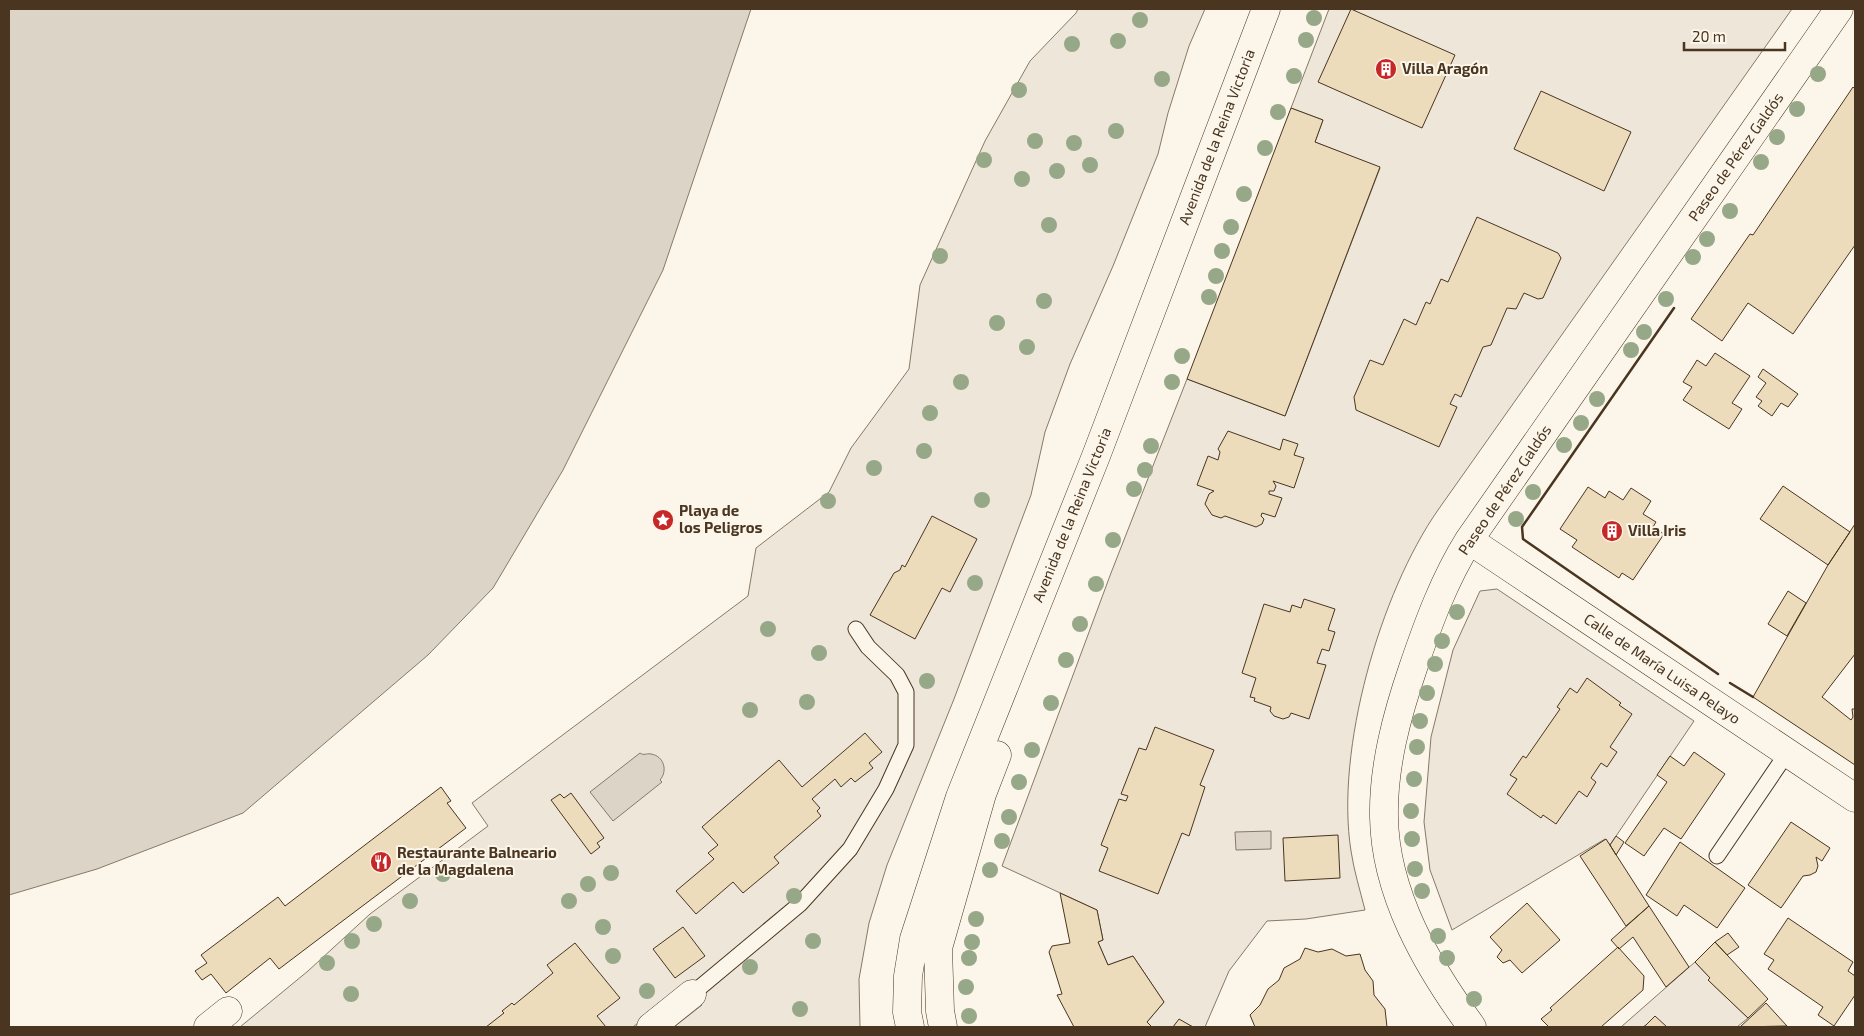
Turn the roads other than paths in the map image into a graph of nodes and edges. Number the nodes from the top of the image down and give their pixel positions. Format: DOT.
graph roads {
  1 [pos="1266,9"];
  2 [pos="1285,9"];
  3 [pos="1839,9"];
  4 [pos="1469,540"];
  5 [pos="856,629"];
  6 [pos="1787,753"];
  7 [pos="1855,798"];
  8 [pos="1717,856"];
  9 [pos="692,994"];
  10 [pos="651,1027"];
  11 [pos="910,1027"];
  12 [pos="943,1027"];
  13 [pos="1472,1027"];
  1 -- 11 [label="main road, Avenida de la Reina Victoria"];
  2 -- 12 [label="main road, Avenida de la Reina Victoria"];
  3 -- 4 [label="main road, Paseo de Pérez Galdós"];
  4 -- 6 [label="main road, Calle de María Luisa Pelayo"];
  4 -- 13 [label="main road, Paseo de Pérez Galdós"];
  5 -- 9 [label="lane"];
  6 -- 7 [label="main road, Calle de María Luisa Pelayo"];
  6 -- 8 [label="lane"];
  9 -- 10 [label="main road"];
}
